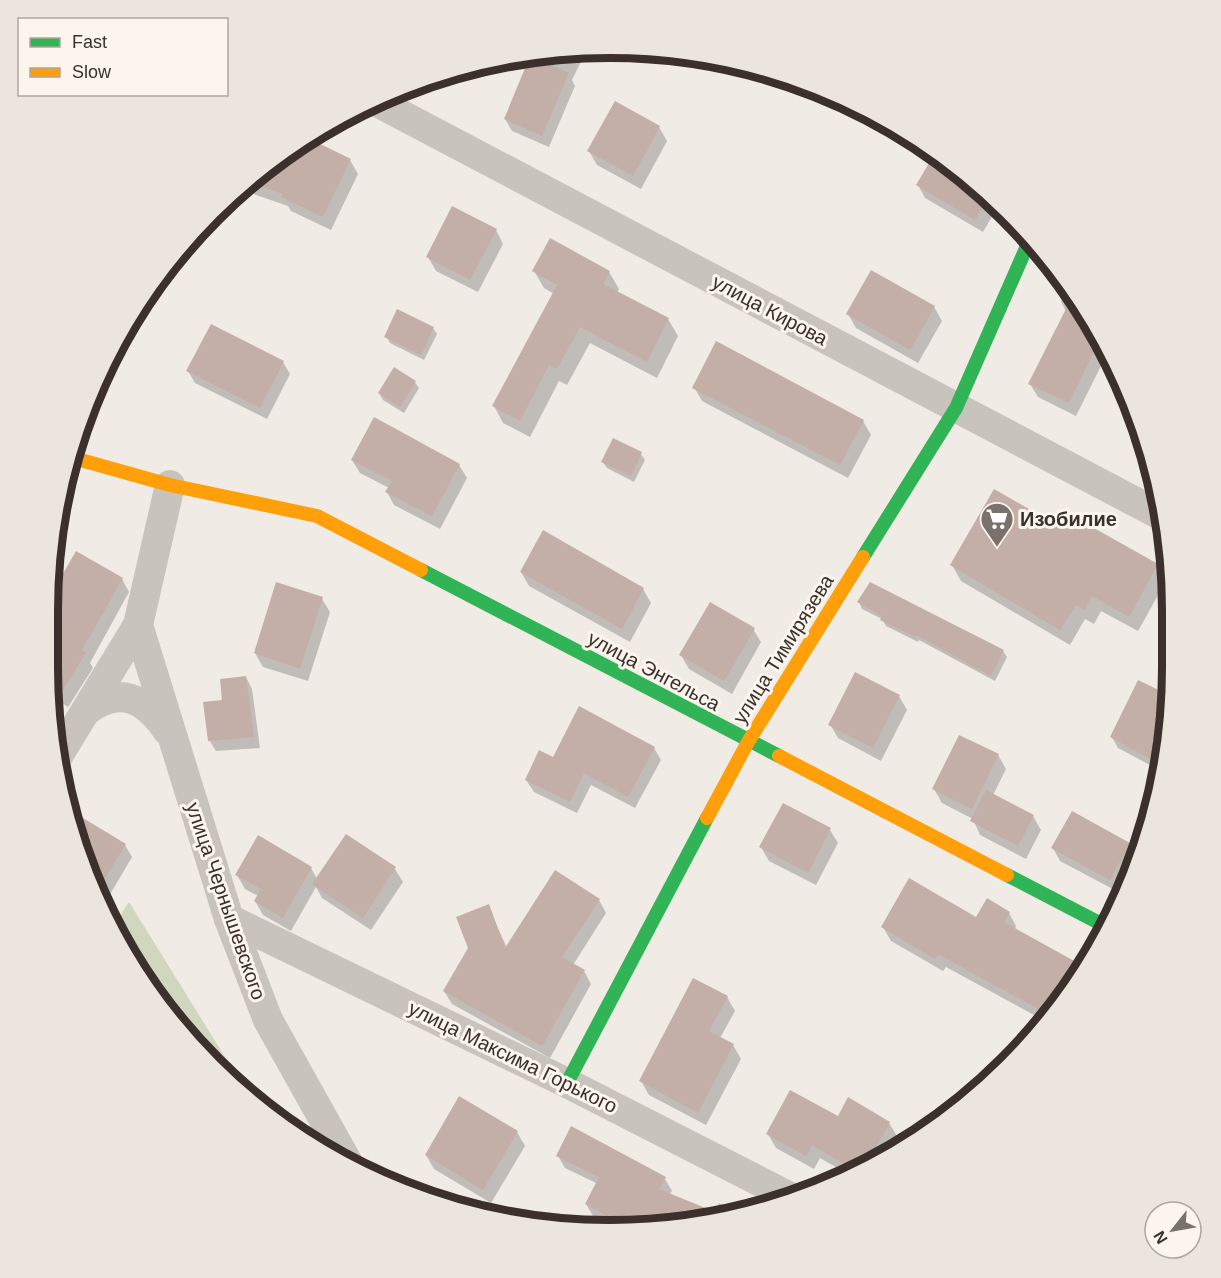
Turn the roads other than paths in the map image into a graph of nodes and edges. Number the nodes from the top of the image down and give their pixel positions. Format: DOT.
graph roads {
  1 [pos="386,107"];
  2 [pos="1026,247"];
  3 [pos="956,408"];
  4 [pos="80,460"];
  5 [pos="170,485"];
  6 [pos="1153,511"];
  7 [pos="138,625"];
  8 [pos="86,711"];
  9 [pos="171,735"];
  10 [pos="748,742"];
  11 [pos="64,746"];
  12 [pos="229,919"];
  13 [pos="1100,923"];
  14 [pos="567,1083"];
  15 [pos="340,1149"];
  16 [pos="781,1192"];
  1 -- 3 [label="street, улица Кирова"];
  2 -- 3 [label="street, улица Тимирязева"];
  3 -- 6 [label="street, улица Кирова"];
  3 -- 10 [label="street, улица Тимирязева"];
  4 -- 5 [label="street, улица Энгельса"];
  5 -- 7 [label="street"];
  5 -- 10 [label="street, улица Энгельса"];
  7 -- 8 [label="street"];
  7 -- 9 [label="street, улица Чернышевского"];
  8 -- 9 [label="street"];
  8 -- 11 [label="street"];
  9 -- 12 [label="street, улица Чернышевского"];
  10 -- 13 [label="street, улица Энгельса"];
  10 -- 14 [label="street, улица Тимирязева"];
  12 -- 14 [label="street, улица Максима Горького"];
  12 -- 15 [label="street, улица Чернышевского"];
  14 -- 16 [label="street, улица Максима Горького"];
}
